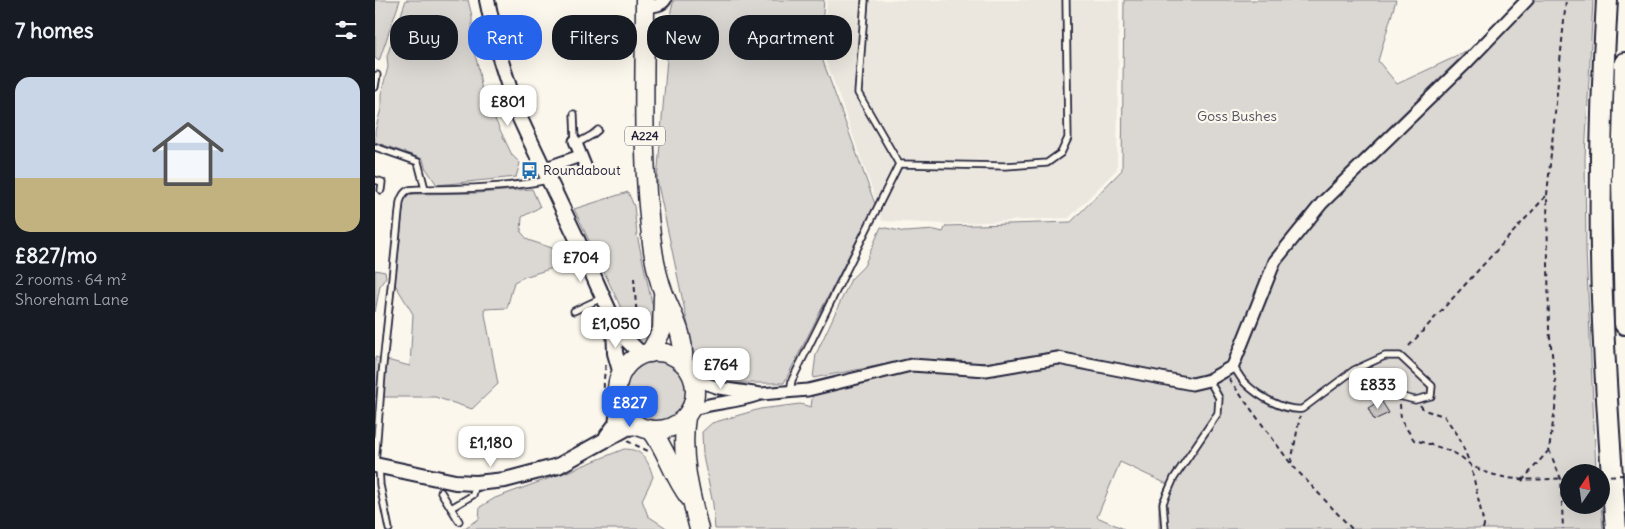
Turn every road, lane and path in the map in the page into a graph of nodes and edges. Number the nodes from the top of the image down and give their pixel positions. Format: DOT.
graph roads {
  1 [pos="487,0"];
  2 [pos="665,0"];
  3 [pos="865,0"];
  4 [pos="1066,0"];
  5 [pos="1527,0"];
  6 [pos="1566,0"];
  7 [pos="1607,0"];
  8 [pos="645,3"];
  9 [pos="1625,62"];
  10 [pos="377,75"];
  11 [pos="375,87"];
  12 [pos="574,114"];
  13 [pos="598,130"];
  14 [pos="576,142"];
  15 [pos="375,147"];
  16 [pos="580,156"];
  17 [pos="899,164"];
  18 [pos="586,168"];
  19 [pos="545,174"];
  20 [pos="375,180"];
  21 [pos="425,189"];
  22 [pos="381,190"];
  23 [pos="1547,195"];
  24 [pos="663,293"];
  25 [pos="604,297"];
  26 [pos="574,311"];
  27 [pos="614,322"];
  28 [pos="1625,324"];
  29 [pos="1409,346"];
  30 [pos="646,354"];
  31 [pos="683,363"];
  32 [pos="1228,369"];
  33 [pos="1354,370"];
  34 [pos="621,374"];
  35 [pos="695,380"];
  36 [pos="1209,380"];
  37 [pos="790,391"];
  38 [pos="761,394"];
  39 [pos="1399,396"];
  40 [pos="1415,400"];
  41 [pos="619,405"];
  42 [pos="1302,409"];
  43 [pos="688,414"];
  44 [pos="645,429"];
  45 [pos="605,439"];
  46 [pos="1549,450"];
  47 [pos="1291,464"];
  48 [pos="376,465"];
  49 [pos="1471,466"];
  50 [pos="1560,472"];
  51 [pos="1625,475"];
  52 [pos="1610,476"];
  53 [pos="1560,478"];
  54 [pos="1522,480"];
  55 [pos="476,484"];
  56 [pos="441,492"];
  57 [pos="691,499"];
  58 [pos="451,508"];
  59 [pos="1563,514"];
  60 [pos="459,521"];
  61 [pos="389,529"];
  62 [pos="699,529"];
  63 [pos="1165,529"];
  64 [pos="1353,529"];
  65 [pos="1483,529"];
  66 [pos="1563,529"];
  67 [pos="1615,529"];
  1 -- 19 [label="street"];
  2 -- 8 [label="street"];
  3 -- 17 [label="lane"];
  4 -- 17 [label="lane"];
  5 -- 32 [label="street"];
  6 -- 23 [label="path"];
  7 -- 67 [label="highway"];
  8 -- 24 [label="main road, A224"];
  9 -- 28 [label="highway"];
  10 -- 11 [label="lane"];
  12 -- 14 [label="lane"];
  13 -- 14 [label="lane"];
  14 -- 16 [label="street"];
  15 -- 21 [label="lane"];
  16 -- 18 [label="street"];
  16 -- 19 [label="street"];
  17 -- 37 [label="lane"];
  19 -- 21 [label="lane"];
  19 -- 25 [label="street"];
  20 -- 22 [label="lane"];
  21 -- 48 [label="lane"];
  23 -- 29 [label="path"];
  23 -- 46 [label="path"];
  24 -- 30 [label="main road, A224"];
  24 -- 31 [label="main road, A224"];
  25 -- 26 [label="lane"];
  25 -- 27 [label="street"];
  27 -- 30 [label="street"];
  27 -- 34 [label="street"];
  30 -- 31 [label="main road"];
  30 -- 34 [label="main road"];
  31 -- 35 [label="main road"];
  32 -- 36 [label="street"];
  32 -- 42 [label="lane"];
  32 -- 47 [label="path"];
  33 -- 39 [label="lane"];
  33 -- 40 [label="lane"];
  33 -- 42 [label="lane"];
  34 -- 41 [label="main road"];
  35 -- 38 [label="street"];
  35 -- 43 [label="main road"];
  36 -- 37 [label="street"];
  36 -- 63 [label="lane"];
  37 -- 38 [label="street"];
  38 -- 43 [label="street"];
  39 -- 40 [label="lane"];
  39 -- 49 [label="path"];
  40 -- 49 [label="path"];
  41 -- 44 [label="main road"];
  41 -- 45 [label="street"];
  42 -- 47 [label="path"];
  43 -- 44 [label="main road"];
  43 -- 57 [label="main road"];
  44 -- 45 [label="street"];
  44 -- 57 [label="main road"];
  45 -- 55 [label="street"];
  46 -- 50 [label="path"];
  46 -- 54 [label="path"];
  47 -- 64 [label="path"];
  48 -- 55 [label="street"];
  48 -- 61 [label="lane"];
  49 -- 54 [label="path"];
  49 -- 65 [label="path"];
  51 -- 52 [label="path, bridge"];
  53 -- 54 [label="path"];
  55 -- 58 [label="lane"];
  56 -- 58 [label="lane"];
  57 -- 62 [label="main road"];
  58 -- 60 [label="lane"];
  59 -- 66 [label="path"];
}
